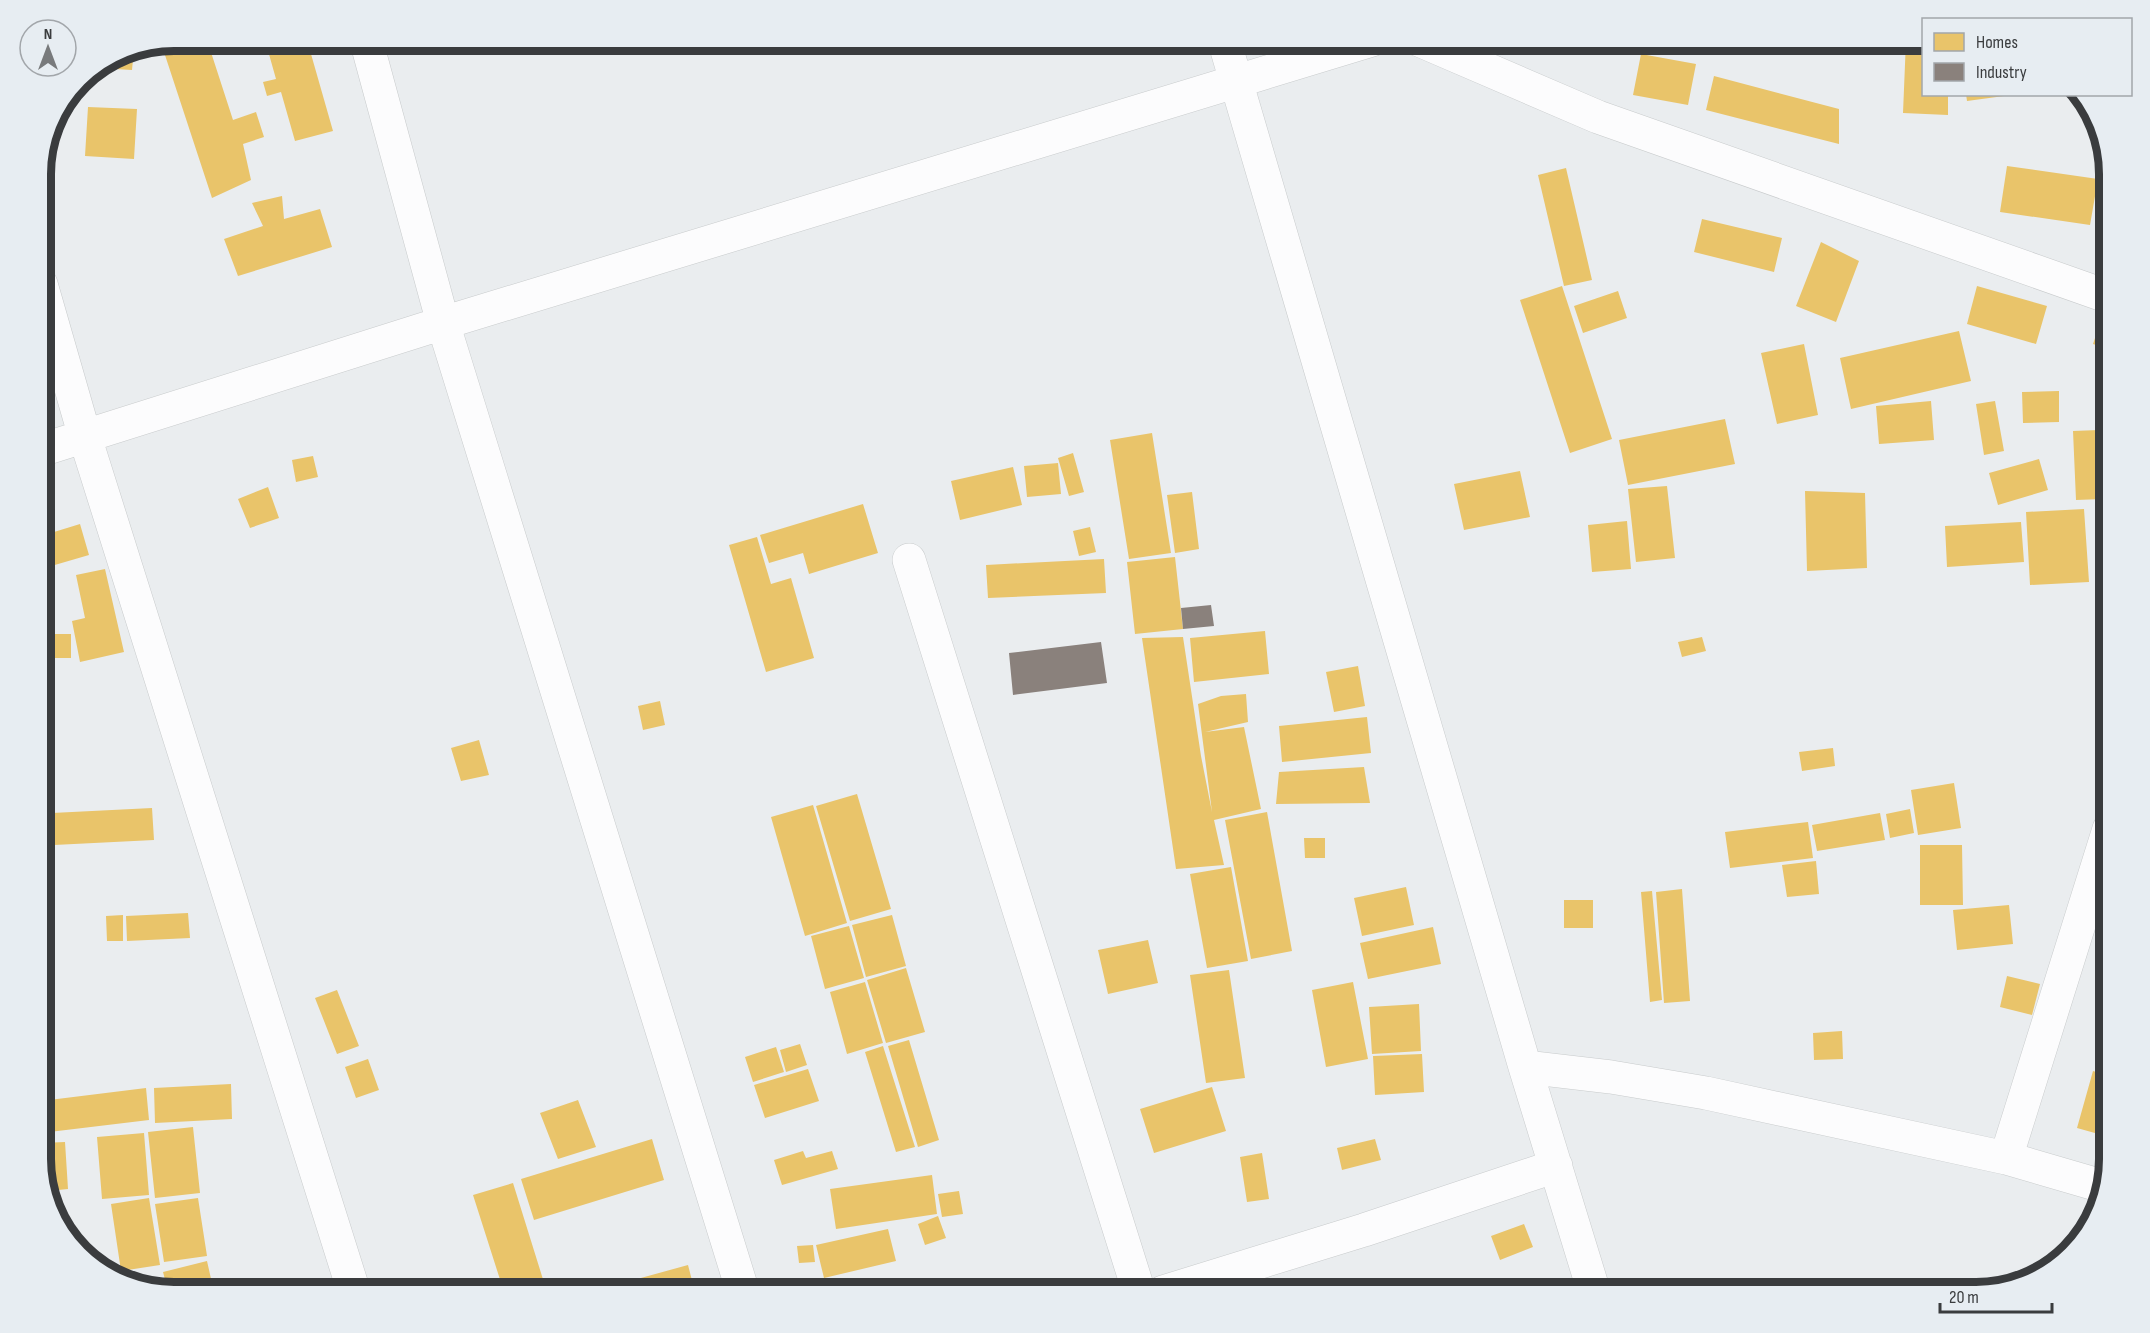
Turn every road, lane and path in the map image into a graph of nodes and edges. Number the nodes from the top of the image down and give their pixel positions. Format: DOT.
graph roads {
  1 [pos="369,51"];
  2 [pos="1227,51"];
  3 [pos="1336,51"];
  4 [pos="1445,51"];
  5 [pos="1236,82"];
  6 [pos="2099,293"];
  7 [pos="51,319"];
  8 [pos="443,323"];
  9 [pos="85,436"];
  10 [pos="51,447"];
  11 [pos="909,560"];
  12 [pos="2099,861"];
  13 [pos="1525,1067"];
  14 [pos="2006,1158"];
  15 [pos="1556,1166"];
  16 [pos="2096,1184"];
  17 [pos="351,1282"];
  18 [pos="739,1282"];
  19 [pos="1136,1282"];
  20 [pos="1198,1282"];
  21 [pos="1591,1282"];
  1 -- 8 [label="street"];
  2 -- 5 [label="street"];
  3 -- 5 [label="street"];
  4 -- 6 [label="street"];
  5 -- 8 [label="street"];
  5 -- 13 [label="street"];
  7 -- 9 [label="street"];
  8 -- 9 [label="street"];
  8 -- 18 [label="street"];
  9 -- 10 [label="street"];
  9 -- 17 [label="street"];
  11 -- 19 [label="street"];
  12 -- 14 [label="street"];
  13 -- 14 [label="street"];
  13 -- 15 [label="street"];
  14 -- 16 [label="street"];
  15 -- 20 [label="street"];
  15 -- 21 [label="street"];
}
